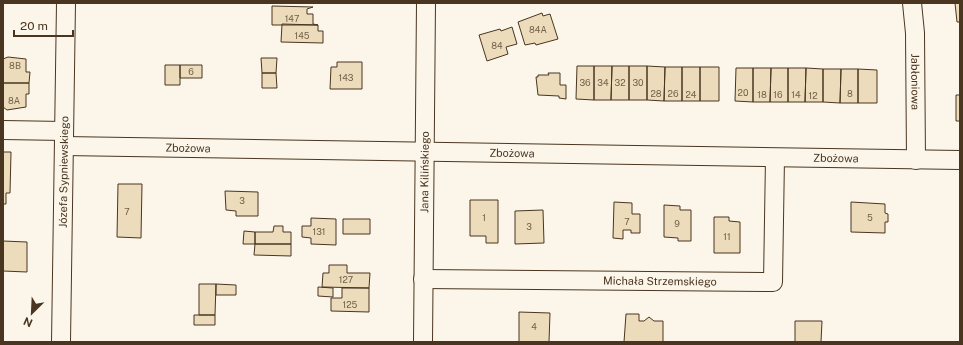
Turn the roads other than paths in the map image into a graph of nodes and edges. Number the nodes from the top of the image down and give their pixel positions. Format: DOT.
graph roads {
  1 [pos="66,3"];
  2 [pos="426,3"];
  3 [pos="912,3"];
  4 [pos="3,130"];
  5 [pos="64,138"];
  6 [pos="424,152"];
  7 [pos="775,158"];
  8 [pos="916,160"];
  9 [pos="960,160"];
  10 [pos="423,279"];
  11 [pos="61,342"];
  12 [pos="423,342"];
  1 -- 5 [label="street, Józefa Sypniewskiego"];
  2 -- 6 [label="street, Jana Kilińskiego"];
  3 -- 8 [label="street, Jabłoniowa"];
  4 -- 5 [label="street, Zbożowa"];
  5 -- 6 [label="street, Zbożowa"];
  5 -- 11 [label="street, Józefa Sypniewskiego"];
  6 -- 7 [label="street, Zbożowa"];
  6 -- 10 [label="street, Jana Kilińskiego"];
  7 -- 8 [label="street, Zbożowa"];
  7 -- 10 [label="street, Michała Strzemskiego"];
  8 -- 9 [label="street, Zbożowa"];
  10 -- 12 [label="street, Jana Kilińskiego"];
}
